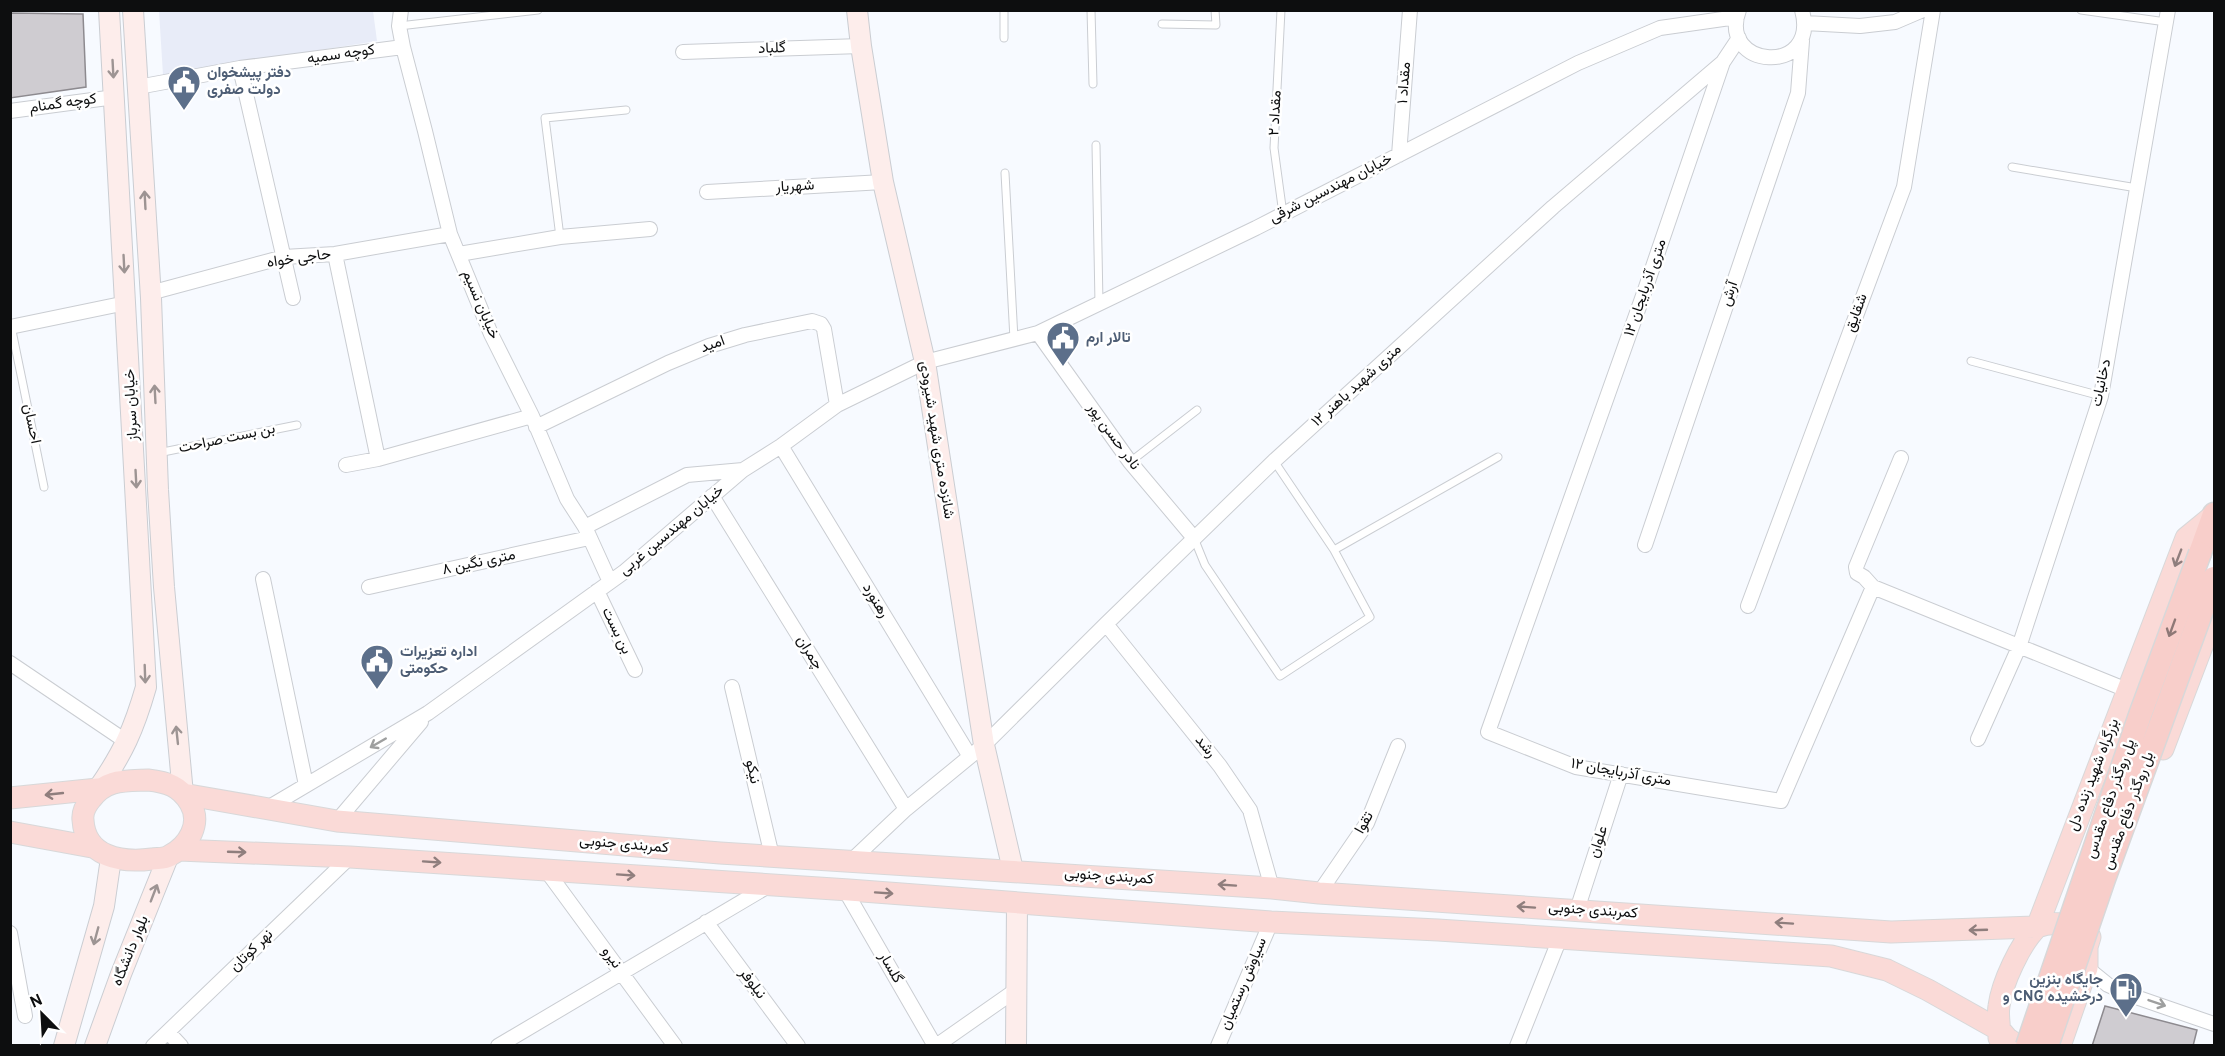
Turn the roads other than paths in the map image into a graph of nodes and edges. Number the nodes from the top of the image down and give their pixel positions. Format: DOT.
graph roads {
  1 [pos="110,10"];
  2 [pos="133,10"];
  3 [pos="400,10"];
  4 [pos="538,10"];
  5 [pos="857,10"];
  6 [pos="1004,10"];
  7 [pos="1091,10"];
  8 [pos="1215,10"];
  9 [pos="1281,10"];
  10 [pos="1410,10"];
  11 [pos="1923,10"];
  12 [pos="1933,10"];
  13 [pos="2081,10"];
  14 [pos="1738,14"];
  15 [pos="2167,16"];
  16 [pos="1804,17"];
  17 [pos="1162,24"];
  18 [pos="399,26"];
  19 [pos="1004,38"];
  20 [pos="1739,38"];
  21 [pos="1802,41"];
  22 [pos="861,46"];
  23 [pos="403,47"];
  24 [pos="683,52"];
  25 [pos="1723,62"];
  26 [pos="240,68"];
  27 [pos="1093,84"];
  28 [pos="138,87"];
  29 [pos="115,97"];
  30 [pos="626,110"];
  31 [pos="10,111"];
  32 [pos="1096,145"];
  33 [pos="1399,155"];
  34 [pos="2013,167"];
  35 [pos="1005,173"];
  36 [pos="883,182"];
  37 [pos="2138,188"];
  38 [pos="707,192"];
  39 [pos="1283,214"];
  40 [pos="650,229"];
  41 [pos="450,234"];
  42 [pos="560,237"];
  43 [pos="334,254"];
  44 [pos="459,254"];
  45 [pos="284,257"];
  46 [pos="150,294"];
  47 [pos="293,298"];
  48 [pos="126,303"];
  49 [pos="1099,303"];
  50 [pos="11,326"];
  51 [pos="1038,333"];
  52 [pos="1014,339"];
  53 [pos="1971,361"];
  54 [pos="925,362"];
  55 [pos="2101,396"];
  56 [pos="837,405"];
  57 [pos="1197,410"];
  58 [pos="534,422"];
  59 [pos="297,425"];
  60 [pos="781,446"];
  61 [pos="158,453"];
  62 [pos="1498,457"];
  63 [pos="1901,458"];
  64 [pos="378,459"];
  65 [pos="1274,461"];
  66 [pos="1130,462"];
  67 [pos="346,465"];
  68 [pos="743,470"];
  69 [pos="44,487"];
  70 [pos="712,496"];
  71 [pos="2214,514"];
  72 [pos="138,522"];
  73 [pos="160,522"];
  74 [pos="587,533"];
  75 [pos="1194,538"];
  76 [pos="1645,545"];
  77 [pos="1334,550"];
  78 [pos="2200,553"];
  79 [pos="2214,578"];
  80 [pos="264,579"];
  81 [pos="610,582"];
  82 [pos="369,587"];
  83 [pos="1873,587"];
  84 [pos="597,591"];
  85 [pos="1748,606"];
  86 [pos="2214,615"];
  87 [pos="1106,624"];
  88 [pos="2019,646"];
  89 [pos="10,663"];
  90 [pos="635,670"];
  91 [pos="732,687"];
  92 [pos="2127,690"];
  93 [pos="428,713"];
  94 [pos="1978,739"];
  95 [pos="127,742"];
  96 [pos="1398,746"];
  97 [pos="976,750"];
  98 [pos="1622,774"];
  99 [pos="306,785"];
  100 [pos="98,789"];
  101 [pos="183,794"];
  102 [pos="10,798"];
  103 [pos="267,809"];
  104 [pos="906,809"];
  105 [pos="337,821"];
  106 [pos="382,824"];
  107 [pos="10,832"];
  108 [pos="92,847"];
  109 [pos="173,854"];
  110 [pos="772,856"];
  111 [pos="350,857"];
  112 [pos="111,858"];
  113 [pos="376,859"];
  114 [pos="851,861"];
  115 [pos="546,870"];
  116 [pos="1013,870"];
  117 [pos="2058,872"];
  118 [pos="2111,883"];
  119 [pos="770,885"];
  120 [pos="1272,888"];
  121 [pos="845,890"];
  122 [pos="1319,893"];
  123 [pos="1017,903"];
  124 [pos="1577,910"];
  125 [pos="706,922"];
  126 [pos="1271,922"];
  127 [pos="1833,926"];
  128 [pos="2037,927"];
  129 [pos="10,933"];
  130 [pos="1560,938"];
  131 [pos="2087,947"];
  132 [pos="1831,957"];
  133 [pos="2087,968"];
  134 [pos="621,973"];
  135 [pos="1016,990"];
  136 [pos="25,1016"];
  137 [pos="2214,1024"];
  138 [pos="168,1032"];
  139 [pos="1999,1038"];
  140 [pos="1019,1042"];
  141 [pos="2055,1044"];
  142 [pos="64,1046"];
  143 [pos="95,1046"];
  144 [pos="153,1046"];
  145 [pos="181,1046"];
  146 [pos="498,1046"];
  147 [pos="675,1046"];
  148 [pos="798,1046"];
  149 [pos="935,1046"];
  150 [pos="1218,1046"];
  151 [pos="1517,1046"];
  152 [pos="2018,1046"];
  153 [pos="2027,1046"];
  1 -- 29 [label="main road, خیابان سرباز, one-way"];
  2 -- 28 [label="main road, خیابان سرباز"];
  3 -- 18 [label="street, خیابان نسیم"];
  4 -- 18 [label="lane"];
  5 -- 22 [label="main road, شانزده متری شهید شیرودی"];
  6 -- 19 [label="lane"];
  7 -- 27 [label="lane"];
  8 -- 17 [label="lane"];
  9 -- 39 [label="lane, مقداد ۲"];
  10 -- 33 [label="street, مقداد ۱"];
  11 -- 16 [label="street"];
  12 -- 85 [label="street, شقایق"];
  13 -- 15 [label="lane"];
  14 -- 20 [label="street"];
  14 -- 33 [label="street, خیابان مهندسین شرقی"];
  15 -- 37 [label="street, دخانیات"];
  16 -- 21 [label="street, آرش"];
  18 -- 23 [label="street, خیابان نسیم"];
  20 -- 21 [label="street"];
  20 -- 25 [label="street, ۱۲ متری شهید باهنر"];
  21 -- 76 [label="street, آرش"];
  22 -- 24 [label="street, گلباد"];
  22 -- 36 [label="main road, شانزده متری شهید شیرودی"];
  23 -- 26 [label="street, کوچه سمیه"];
  23 -- 41 [label="street, خیابان نسیم"];
  25 -- 65 [label="street, ۱۲ متری شهید باهنر"];
  25 -- 98 [label="street, ۱۲ متری آذربایجان"];
  26 -- 28 [label="street, کوچه سمیه"];
  26 -- 45 [label="street"];
  46 -- 28 [label="main road, خیابان سرباز, one-way"];
  29 -- 31 [label="street, کوچه گمنام"];
  29 -- 48 [label="main road, خیابان سرباز, one-way"];
  30 -- 42 [label="lane"];
  32 -- 49 [label="lane"];
  33 -- 39 [label="street, خیابان مهندسین شرقی"];
  34 -- 37 [label="lane"];
  35 -- 52 [label="lane"];
  36 -- 38 [label="street, شهریار"];
  36 -- 54 [label="main road, شانزده متری شهید شیرودی"];
  37 -- 55 [label="street, دخانیات"];
  39 -- 49 [label="street, خیابان مهندسین شرقی"];
  40 -- 42 [label="street"];
  41 -- 43 [label="street, حاجی خواه"];
  41 -- 44 [label="street, خیابان نسیم"];
  42 -- 44 [label="street"];
  43 -- 45 [label="street, حاجی خواه"];
  43 -- 64 [label="street"];
  44 -- 58 [label="street, خیابان نسیم"];
  45 -- 46 [label="street, حاجی خواه"];
  45 -- 47 [label="street"];
  61 -- 46 [label="main road, خیابان سرباز, one-way"];
  48 -- 50 [label="street"];
  48 -- 72 [label="main road, خیابان سرباز, one-way"];
  49 -- 51 [label="street, خیابان مهندسین شرقی"];
  50 -- 69 [label="lane, احسان"];
  51 -- 52 [label="street, خیابان مهندسین شرقی"];
  51 -- 66 [label="street, نادر حسن پور"];
  52 -- 54 [label="street, خیابان مهندسین شرقی"];
  53 -- 55 [label="lane"];
  54 -- 56 [label="street, خیابان مهندسین غربی"];
  54 -- 97 [label="main road, شانزده متری شهید شیرودی"];
  55 -- 88 [label="street, دخانیات"];
  56 -- 58 [label="street, امید"];
  56 -- 60 [label="street, خیابان مهندسین غربی"];
  57 -- 66 [label="lane"];
  58 -- 64 [label="street, امید"];
  58 -- 74 [label="street, خیابان نسیم"];
  59 -- 61 [label="lane, بن بست صراحت"];
  60 -- 68 [label="street, خیابان مهندسین غربی"];
  60 -- 97 [label="street, رهنورد"];
  61 -- 73 [label="main road, خیابان سرباز"];
  62 -- 77 [label="lane"];
  63 -- 83 [label="street"];
  64 -- 67 [label="street, امید"];
  65 -- 75 [label="street, ۱۲ متری شهید باهنر"];
  65 -- 77 [label="lane"];
  66 -- 75 [label="street, نادر حسن پور"];
  68 -- 70 [label="street, خیابان مهندسین غربی"];
  68 -- 74 [label="street, ۸ متری نگین"];
  70 -- 81 [label="street, خیابان مهندسین غربی"];
  70 -- 104 [label="street, چمران"];
  71 -- 78 [label="highway, بزرگراه شهید زنده دل"];
  71 -- 92 [label="main road, بزرگراه شهید زنده دل, one-way"];
  72 -- 73 [label="main road"];
  72 -- 95 [label="main road, خیابان سرباز, one-way"];
  101 -- 73 [label="main road, خیابان سرباز, one-way"];
  74 -- 81 [label="street, خیابان نسیم"];
  74 -- 82 [label="street, ۸ متری نگین"];
  75 -- 77 [label="lane"];
  75 -- 87 [label="street, ۱۲ متری شهید باهنر"];
  78 -- 153 [label="highway, پل روگذر دفاع مقدس, one-way, bridge"];
  79 -- 141 [label="highway, بل روگذر دفاع مقدس, bridge"];
  80 -- 99 [label="street"];
  81 -- 84 [label="street, خیابان مهندسین غربی"];
  83 -- 88 [label="street"];
  83 -- 98 [label="street, ۱۲ متری آذربایجان"];
  84 -- 90 [label="street, بن بست"];
  84 -- 93 [label="street, خیابان مهندسین غربی"];
  86 -- 118 [label="main road"];
  87 -- 97 [label="street, ۱۲ متری شهید باهنر"];
  87 -- 120 [label="street, رشد"];
  88 -- 92 [label="street"];
  88 -- 94 [label="street, دخانیات"];
  89 -- 95 [label="street"];
  91 -- 110 [label="street, نیکو"];
  92 -- 117 [label="main road, بزرگراه شهید زنده دل"];
  93 -- 99 [label="street, one-way"];
  93 -- 105 [label="street"];
  95 -- 100 [label="main road, خیابان سرباز"];
  96 -- 122 [label="street, تقوا"];
  97 -- 104 [label="street, ۱۲ متری شهید باهنر"];
  97 -- 116 [label="main road, شانزده متری شهید شیرودی"];
  98 -- 124 [label="street, علوان"];
  99 -- 103 [label="street"];
  100 -- 101 [label="main road"];
  100 -- 102 [label="main road, one-way"];
  100 -- 108 [label="main road"];
  101 -- 103 [label="main road, کمربندی جنوبی"];
  101 -- 109 [label="main road"];
  103 -- 105 [label="main road, کمربندی جنوبی"];
  104 -- 114 [label="street, ۱۲ متری شهید باهنر"];
  105 -- 106 [label="main road, کمربندی جنوبی"];
  106 -- 110 [label="main road, کمربندی جنوبی"];
  106 -- 113 [label="main road"];
  107 -- 108 [label="main road"];
  108 -- 112 [label="main road"];
  109 -- 111 [label="main road, کمربندی جنوبی, one-way"];
  109 -- 112 [label="main road"];
  143 -- 109 [label="main road, بلوار دانشگاه, one-way"];
  110 -- 114 [label="main road, کمربندی جنوبی"];
  111 -- 113 [label="main road, کمربندی جنوبی"];
  111 -- 138 [label="street, نهر کوتان"];
  112 -- 142 [label="main road, one-way"];
  113 -- 115 [label="main road, کمربندی جنوبی, one-way"];
  114 -- 116 [label="main road, کمربندی جنوبی"];
  115 -- 119 [label="main road, کمربندی جنوبی, one-way"];
  115 -- 134 [label="street, نیرو"];
  120 -- 116 [label="main road, کمربندی جنوبی, one-way"];
  116 -- 123 [label="main road"];
  117 -- 118 [label="main road"];
  117 -- 128 [label="main road, بزرگراه شهید زنده دل"];
  118 -- 131 [label="main road"];
  119 -- 121 [label="main road, کمربندی جنوبی"];
  119 -- 125 [label="street"];
  120 -- 122 [label="main road, کمربندی جنوبی"];
  121 -- 123 [label="main road, کمربندی جنوبی, one-way"];
  121 -- 149 [label="street, گلسار"];
  124 -- 122 [label="main road, کمربندی جنوبی, one-way"];
  123 -- 126 [label="main road, کمربندی جنوبی"];
  123 -- 135 [label="main road"];
  127 -- 124 [label="main road, کمربندی جنوبی, one-way"];
  125 -- 134 [label="street"];
  125 -- 148 [label="street, نیلوفر"];
  126 -- 130 [label="main road, کمربندی جنوبی"];
  126 -- 150 [label="street, سیاوش رستمیان"];
  128 -- 127 [label="main road, کمربندی جنوبی, one-way"];
  127 -- 132 [label="main road"];
  128 -- 131 [label="main road, کمربندی جنوبی"];
  128 -- 139 [label="main road, بزرگراه شهید زنده دل"];
  129 -- 136 [label="street"];
  130 -- 132 [label="main road, کمربندی جنوبی"];
  130 -- 151 [label="street"];
  131 -- 133 [label="main road"];
  132 -- 139 [label="main road, کمربندی جنوبی"];
  133 -- 137 [label="street, one-way"];
  133 -- 141 [label="main road"];
  134 -- 146 [label="street"];
  134 -- 147 [label="street, نیرو"];
  135 -- 140 [label="main road"];
  135 -- 149 [label="street, گلسار"];
  138 -- 144 [label="street, نهر کوتان"];
  138 -- 145 [label="street"];
  139 -- 152 [label="main road, کمربندی جنوبی"];
}
